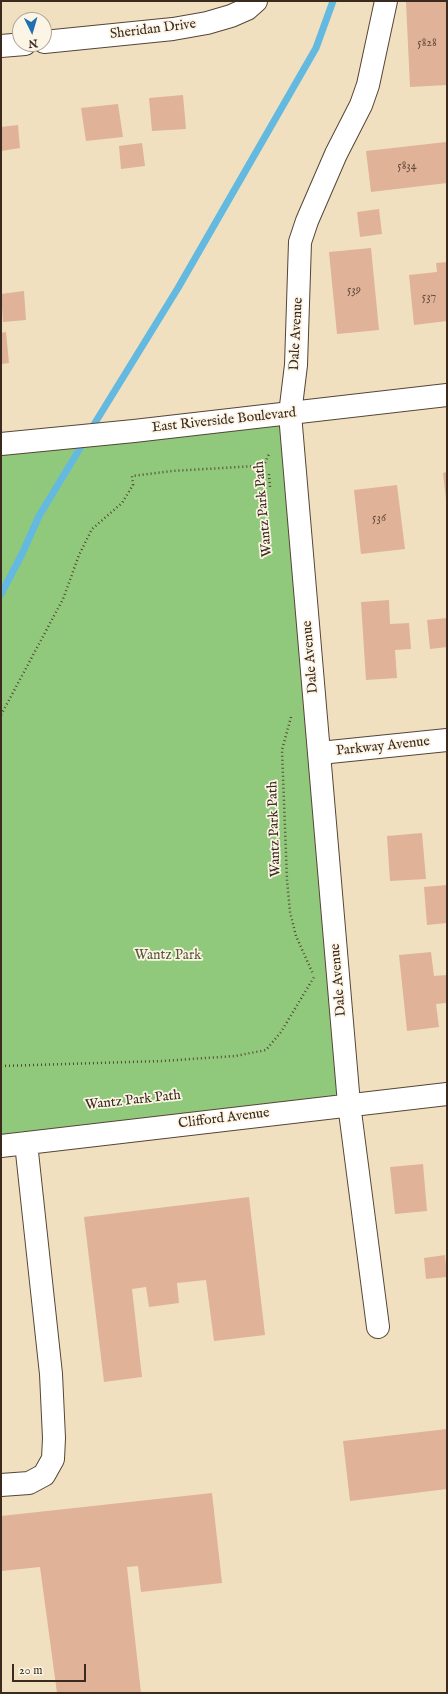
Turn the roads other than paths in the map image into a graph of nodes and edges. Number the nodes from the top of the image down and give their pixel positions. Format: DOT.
graph roads {
  1 [pos="256,1"];
  2 [pos="386,1"];
  3 [pos="52,41"];
  4 [pos="12,45"];
  5 [pos="1,46"];
  6 [pos="447,395"];
  7 [pos="290,414"];
  8 [pos="1,444"];
  9 [pos="447,740"];
  10 [pos="320,753"];
  11 [pos="447,1094"];
  12 [pos="349,1104"];
  13 [pos="26,1143"];
  14 [pos="1,1146"];
  15 [pos="378,1327"];
  16 [pos="1,1485"];
  1 -- 3 [label="street, Sheridan Drive"];
  2 -- 7 [label="street, Dale Avenue"];
  4 -- 5 [label="street"];
  6 -- 7 [label="street, East Riverside Boulevard"];
  7 -- 8 [label="street, East Riverside Boulevard"];
  7 -- 10 [label="street, Dale Avenue"];
  9 -- 10 [label="street, Parkway Avenue"];
  10 -- 12 [label="street, Dale Avenue"];
  11 -- 12 [label="street, Clifford Avenue"];
  12 -- 13 [label="street, Clifford Avenue"];
  12 -- 15 [label="street, Dale Avenue"];
  13 -- 14 [label="street, Clifford Avenue"];
  13 -- 16 [label="street"];
}
